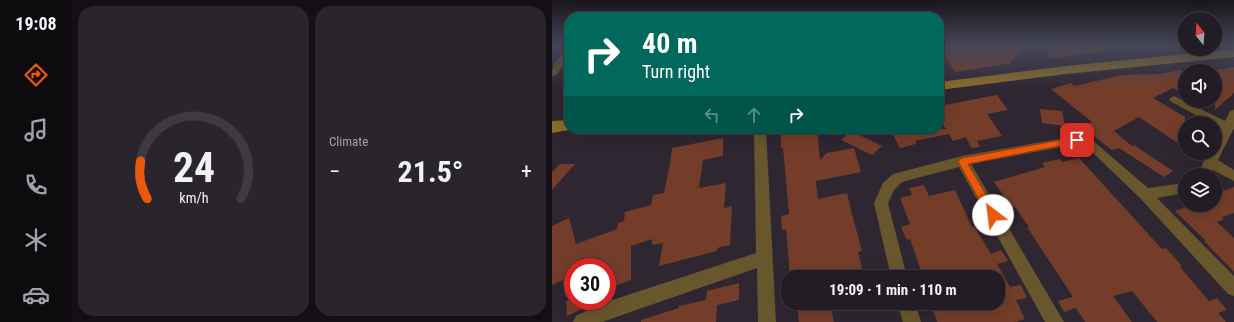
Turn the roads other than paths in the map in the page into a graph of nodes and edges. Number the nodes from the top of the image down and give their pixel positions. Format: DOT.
graph roads {
  1 [pos="562,60"];
  2 [pos="1165,60"];
  3 [pos="552,73"];
  4 [pos="944,83"];
  5 [pos="1174,99"];
  6 [pos="1234,114"];
  7 [pos="564,126"];
  8 [pos="552,127"];
  9 [pos="1228,128"];
  10 [pos="760,134"];
  11 [pos="962,161"];
  12 [pos="1211,162"];
  13 [pos="1208,168"];
  14 [pos="1234,176"];
  15 [pos="1178,189"];
  16 [pos="1145,194"];
  17 [pos="765,258"];
  18 [pos="898,270"];
  19 [pos="1234,288"];
  20 [pos="908,310"];
  21 [pos="602,317"];
  22 [pos="582,322"];
  23 [pos="767,322"];
  24 [pos="912,322"];
  25 [pos="1055,322"];
  1 -- 3 [label="street"];
  2 -- 4 [label="main road"];
  5 -- 9 [label="street"];
  6 -- 9 [label="street"];
  7 -- 8 [label="main road"];
  9 -- 12 [label="street"];
  10 -- 17 [label="street"];
  11 -- 16 [label="street"];
  11 -- 18 [label="street"];
  11 -- 25 [label="street"];
  12 -- 13 [label="street"];
  12 -- 14 [label="street"];
  15 -- 16 [label="street"];
  16 -- 19 [label="street"];
  17 -- 21 [label="street"];
  17 -- 23 [label="street"];
  20 -- 24 [label="street"];
  21 -- 22 [label="street"];
}
